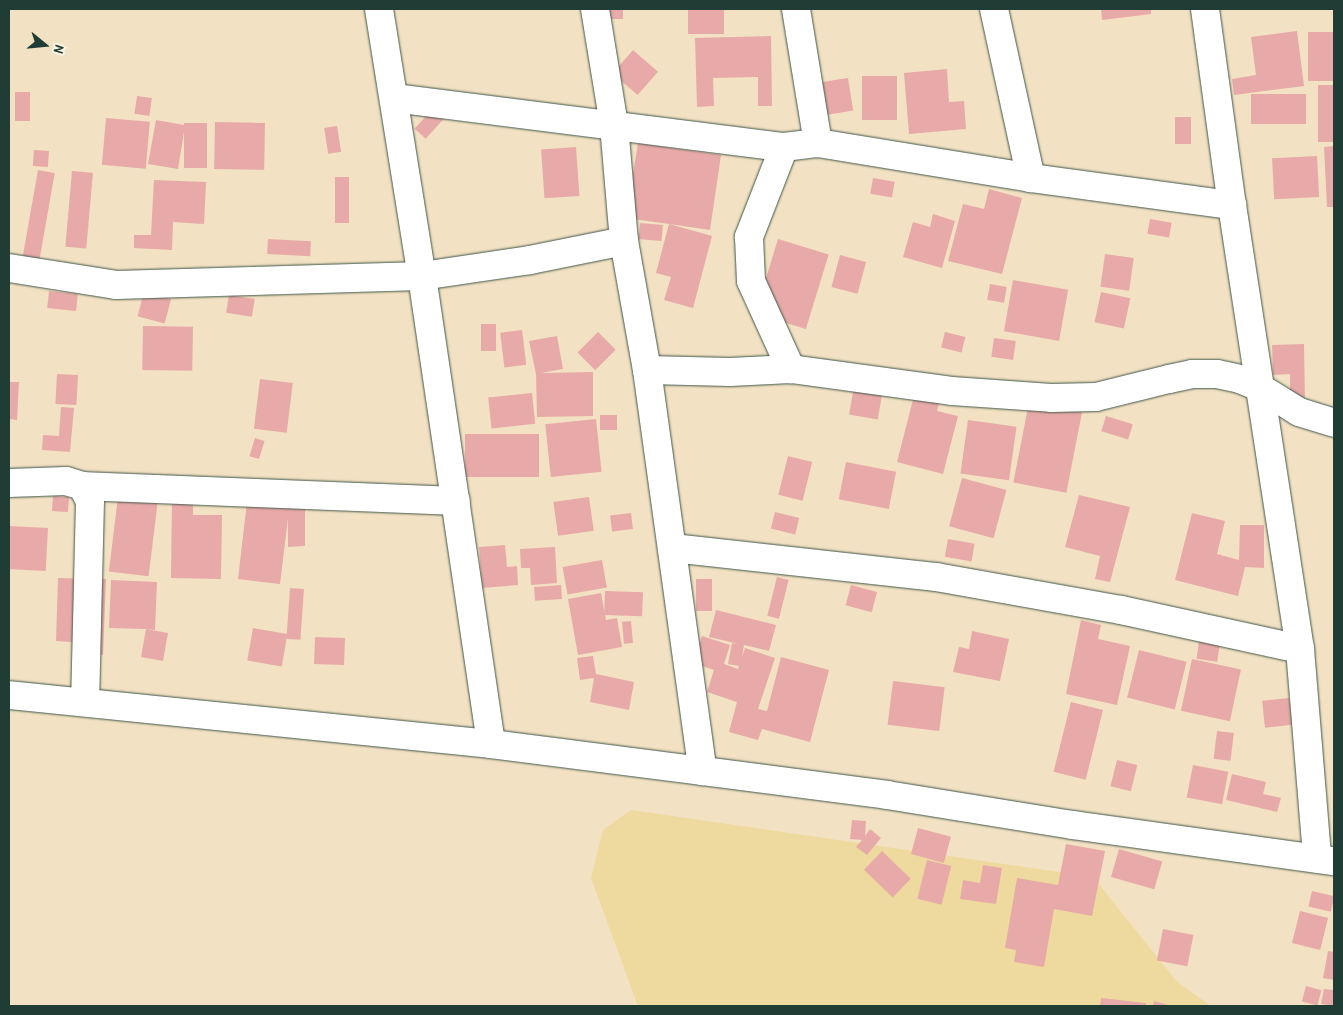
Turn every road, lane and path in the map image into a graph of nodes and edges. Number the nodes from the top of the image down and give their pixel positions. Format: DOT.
graph roads {
  1 [pos="379,9"];
  2 [pos="595,9"];
  3 [pos="796,9"];
  4 [pos="994,9"];
  5 [pos="1205,9"];
  6 [pos="394,98"];
  7 [pos="614,126"];
  8 [pos="818,143"];
  9 [pos="784,147"];
  10 [pos="1032,178"];
  11 [pos="1232,206"];
  12 [pos="624,241"];
  13 [pos="9,268"];
  14 [pos="422,276"];
  15 [pos="791,369"];
  16 [pos="647,370"];
  17 [pos="1259,387"];
  18 [pos="1334,423"];
  19 [pos="9,483"];
  20 [pos="82,486"];
  21 [pos="456,501"];
  22 [pos="673,548"];
  23 [pos="1300,649"];
  24 [pos="9,694"];
  25 [pos="84,701"];
  26 [pos="491,744"];
  27 [pos="703,771"];
  28 [pos="1326,860"];
  1 -- 6 [label="street"];
  2 -- 7 [label="street"];
  3 -- 8 [label="street"];
  4 -- 10 [label="street"];
  5 -- 11 [label="street"];
  6 -- 7 [label="street"];
  6 -- 14 [label="street"];
  7 -- 9 [label="street"];
  7 -- 12 [label="street"];
  8 -- 9 [label="street"];
  8 -- 10 [label="street"];
  9 -- 15 [label="street"];
  10 -- 11 [label="street"];
  11 -- 17 [label="street"];
  12 -- 14 [label="street"];
  12 -- 16 [label="street"];
  13 -- 14 [label="street"];
  14 -- 21 [label="street"];
  15 -- 16 [label="street"];
  15 -- 17 [label="street"];
  16 -- 22 [label="street"];
  17 -- 18 [label="street"];
  17 -- 23 [label="street"];
  19 -- 20 [label="street"];
  20 -- 21 [label="street"];
  20 -- 25 [label="street"];
  21 -- 26 [label="street"];
  22 -- 23 [label="street"];
  22 -- 27 [label="street"];
  23 -- 28 [label="street"];
  24 -- 25 [label="street"];
  25 -- 26 [label="street"];
  26 -- 27 [label="street"];
  27 -- 28 [label="street"];
}
